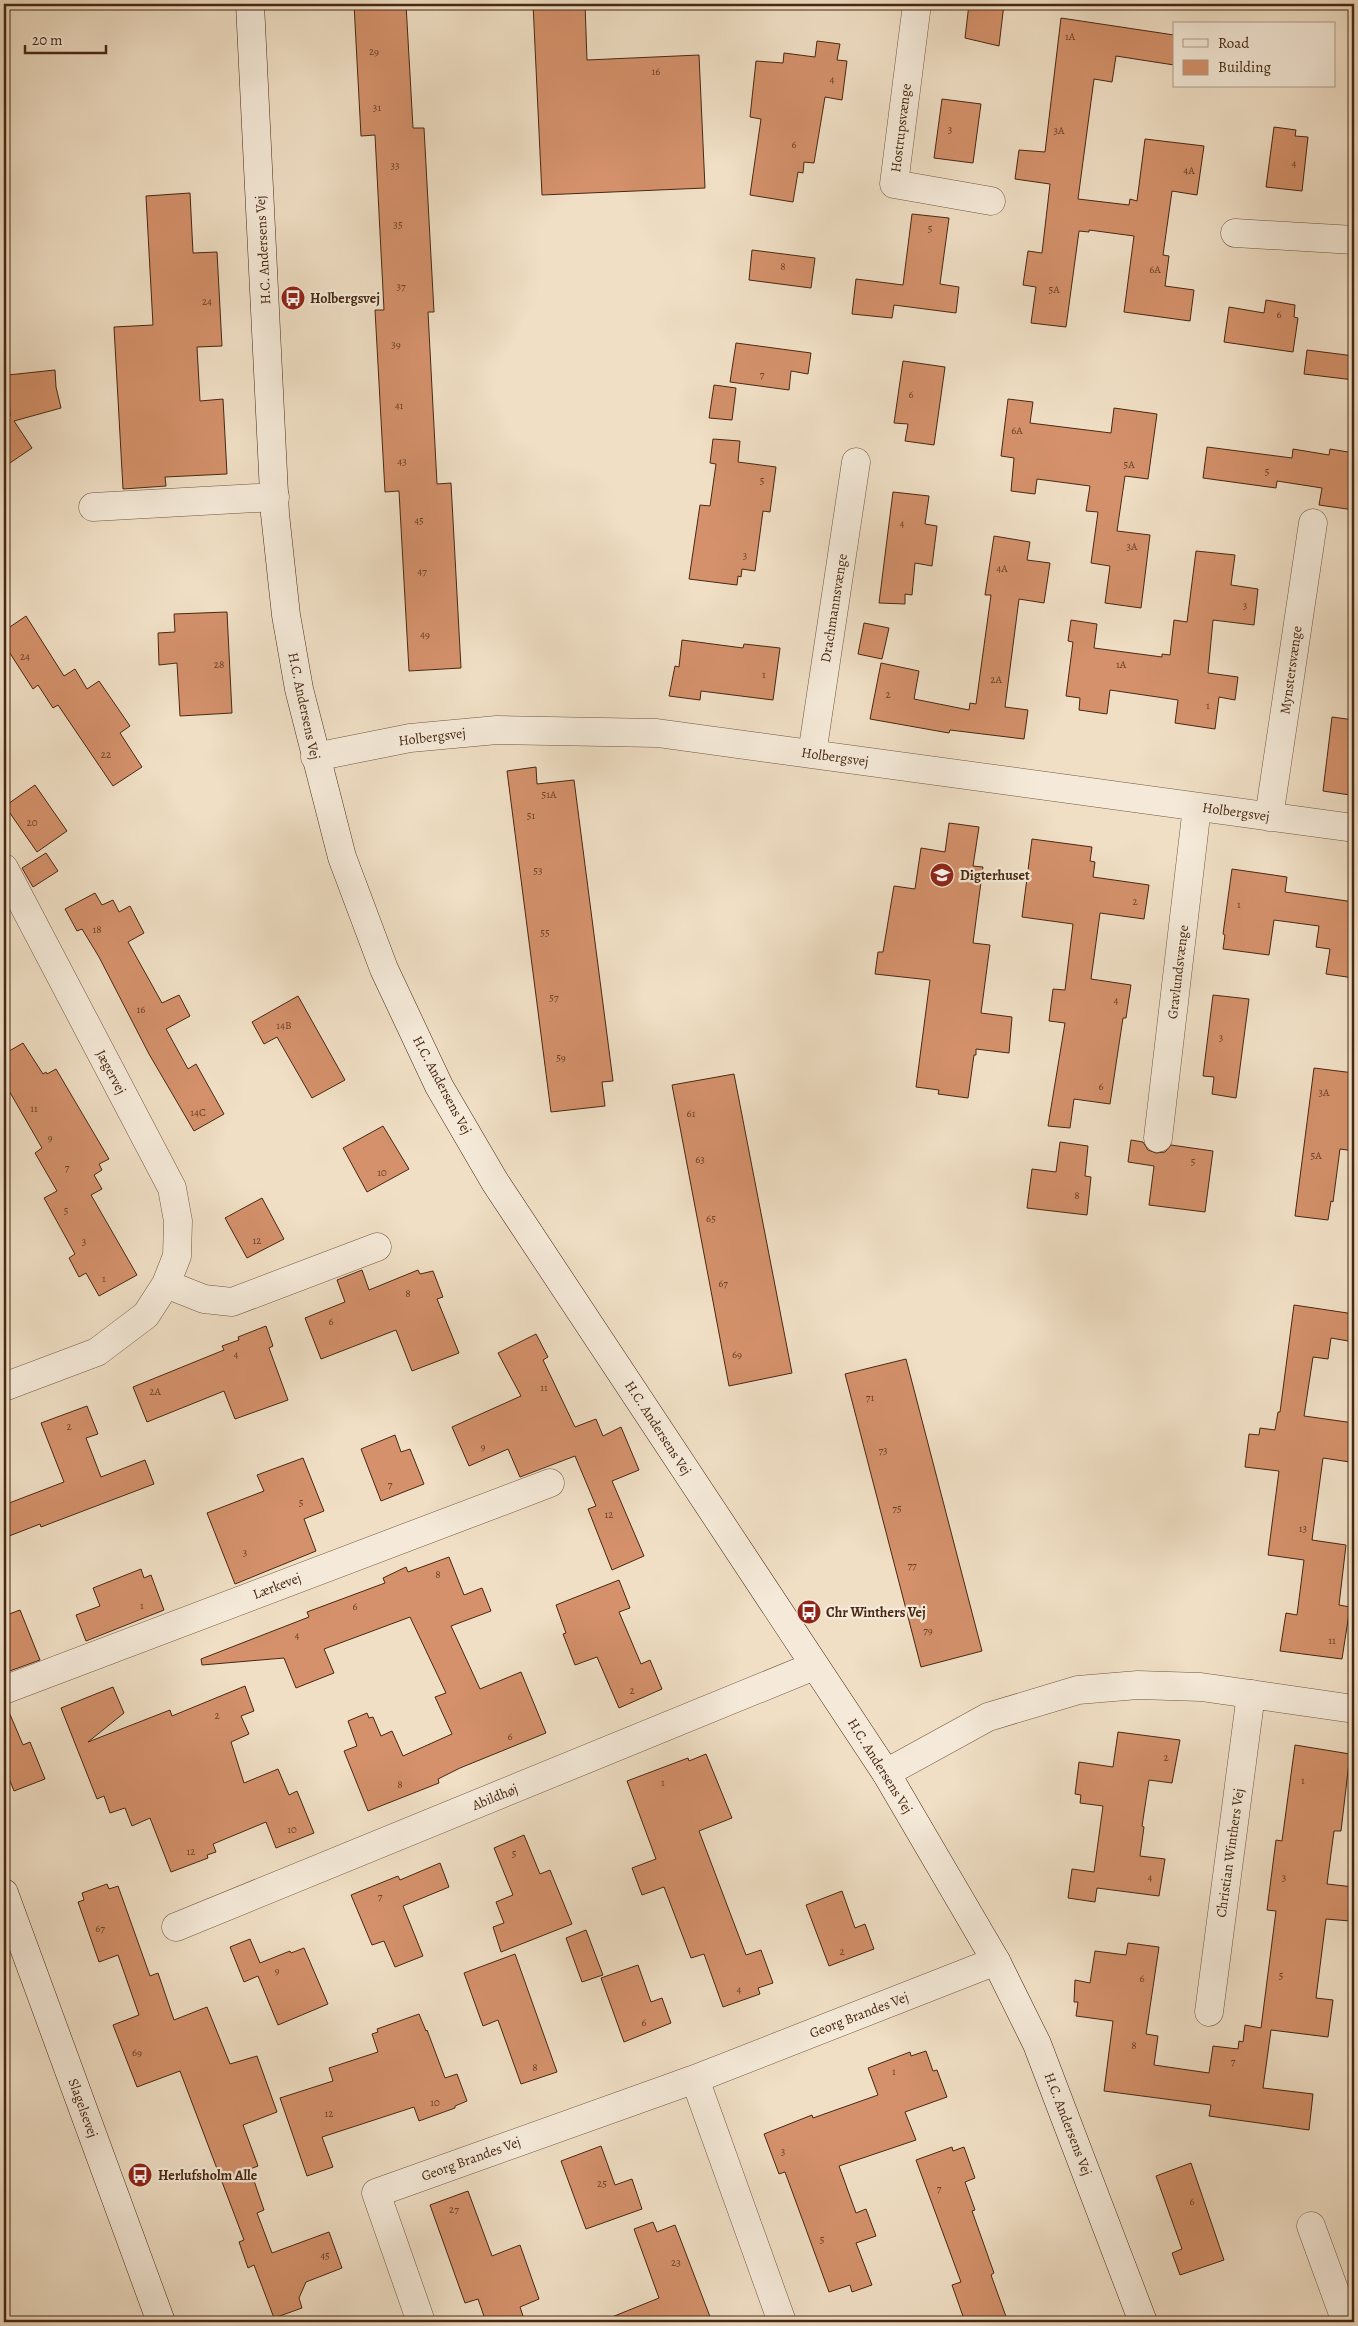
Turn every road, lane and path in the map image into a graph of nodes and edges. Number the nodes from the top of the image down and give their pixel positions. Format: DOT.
graph roads {
  1 [pos="250,4"];
  2 [pos="917,4"];
  3 [pos="992,202"];
  4 [pos="1235,233"];
  5 [pos="1354,240"];
  6 [pos="856,462"];
  7 [pos="275,497"];
  8 [pos="93,507"];
  9 [pos="1313,522"];
  10 [pos="812,754"];
  11 [pos="315,757"];
  12 [pos="1197,807"];
  13 [pos="1269,817"];
  14 [pos="1354,828"];
  15 [pos="4,868"];
  16 [pos="1158,1138"];
  17 [pos="377,1247"];
  18 [pos="166,1284"];
  19 [pos="4,1387"];
  20 [pos="550,1482"];
  21 [pos="814,1666"];
  22 [pos="4,1690"];
  23 [pos="1251,1694"];
  24 [pos="1354,1709"];
  25 [pos="886,1773"];
  26 [pos="4,1893"];
  27 [pos="176,1927"];
  28 [pos="996,1961"];
  29 [pos="1209,2012"];
  30 [pos="695,2079"];
  31 [pos="1311,2226"];
  32 [pos="161,2322"];
  33 [pos="421,2322"];
  34 [pos="782,2322"];
  35 [pos="1143,2322"];
  36 [pos="1346,2322"];
  1 -- 7 [label="street, H.C. Andersens Vej"];
  2 -- 3 [label="street, Hostrupsvænge"];
  4 -- 5 [label="street"];
  6 -- 10 [label="street, Drachmannsvænge"];
  7 -- 8 [label="street"];
  7 -- 11 [label="street, H.C. Andersens Vej"];
  9 -- 13 [label="street, Mynstersvænge"];
  10 -- 11 [label="street, Holbergsvej"];
  10 -- 12 [label="street, Holbergsvej"];
  11 -- 21 [label="street, H.C. Andersens Vej"];
  12 -- 13 [label="street, Holbergsvej"];
  12 -- 16 [label="street, Gravlundsvænge"];
  13 -- 14 [label="street, Holbergsvej"];
  15 -- 18 [label="street, Jægervej"];
  17 -- 18 [label="street"];
  18 -- 19 [label="street, Jægervej"];
  20 -- 22 [label="street, Lærkevej"];
  21 -- 25 [label="street, H.C. Andersens Vej"];
  21 -- 27 [label="street, Abildhøj"];
  23 -- 24 [label="street"];
  23 -- 25 [label="street"];
  23 -- 29 [label="street, Christian Winthers Vej"];
  25 -- 28 [label="street, H.C. Andersens Vej"];
  26 -- 32 [label="street, Slagelsevej"];
  28 -- 30 [label="street, Georg Brandes Vej"];
  28 -- 35 [label="street, H.C. Andersens Vej"];
  30 -- 33 [label="street, Georg Brandes Vej"];
  30 -- 34 [label="street"];
  31 -- 36 [label="street"];
}
